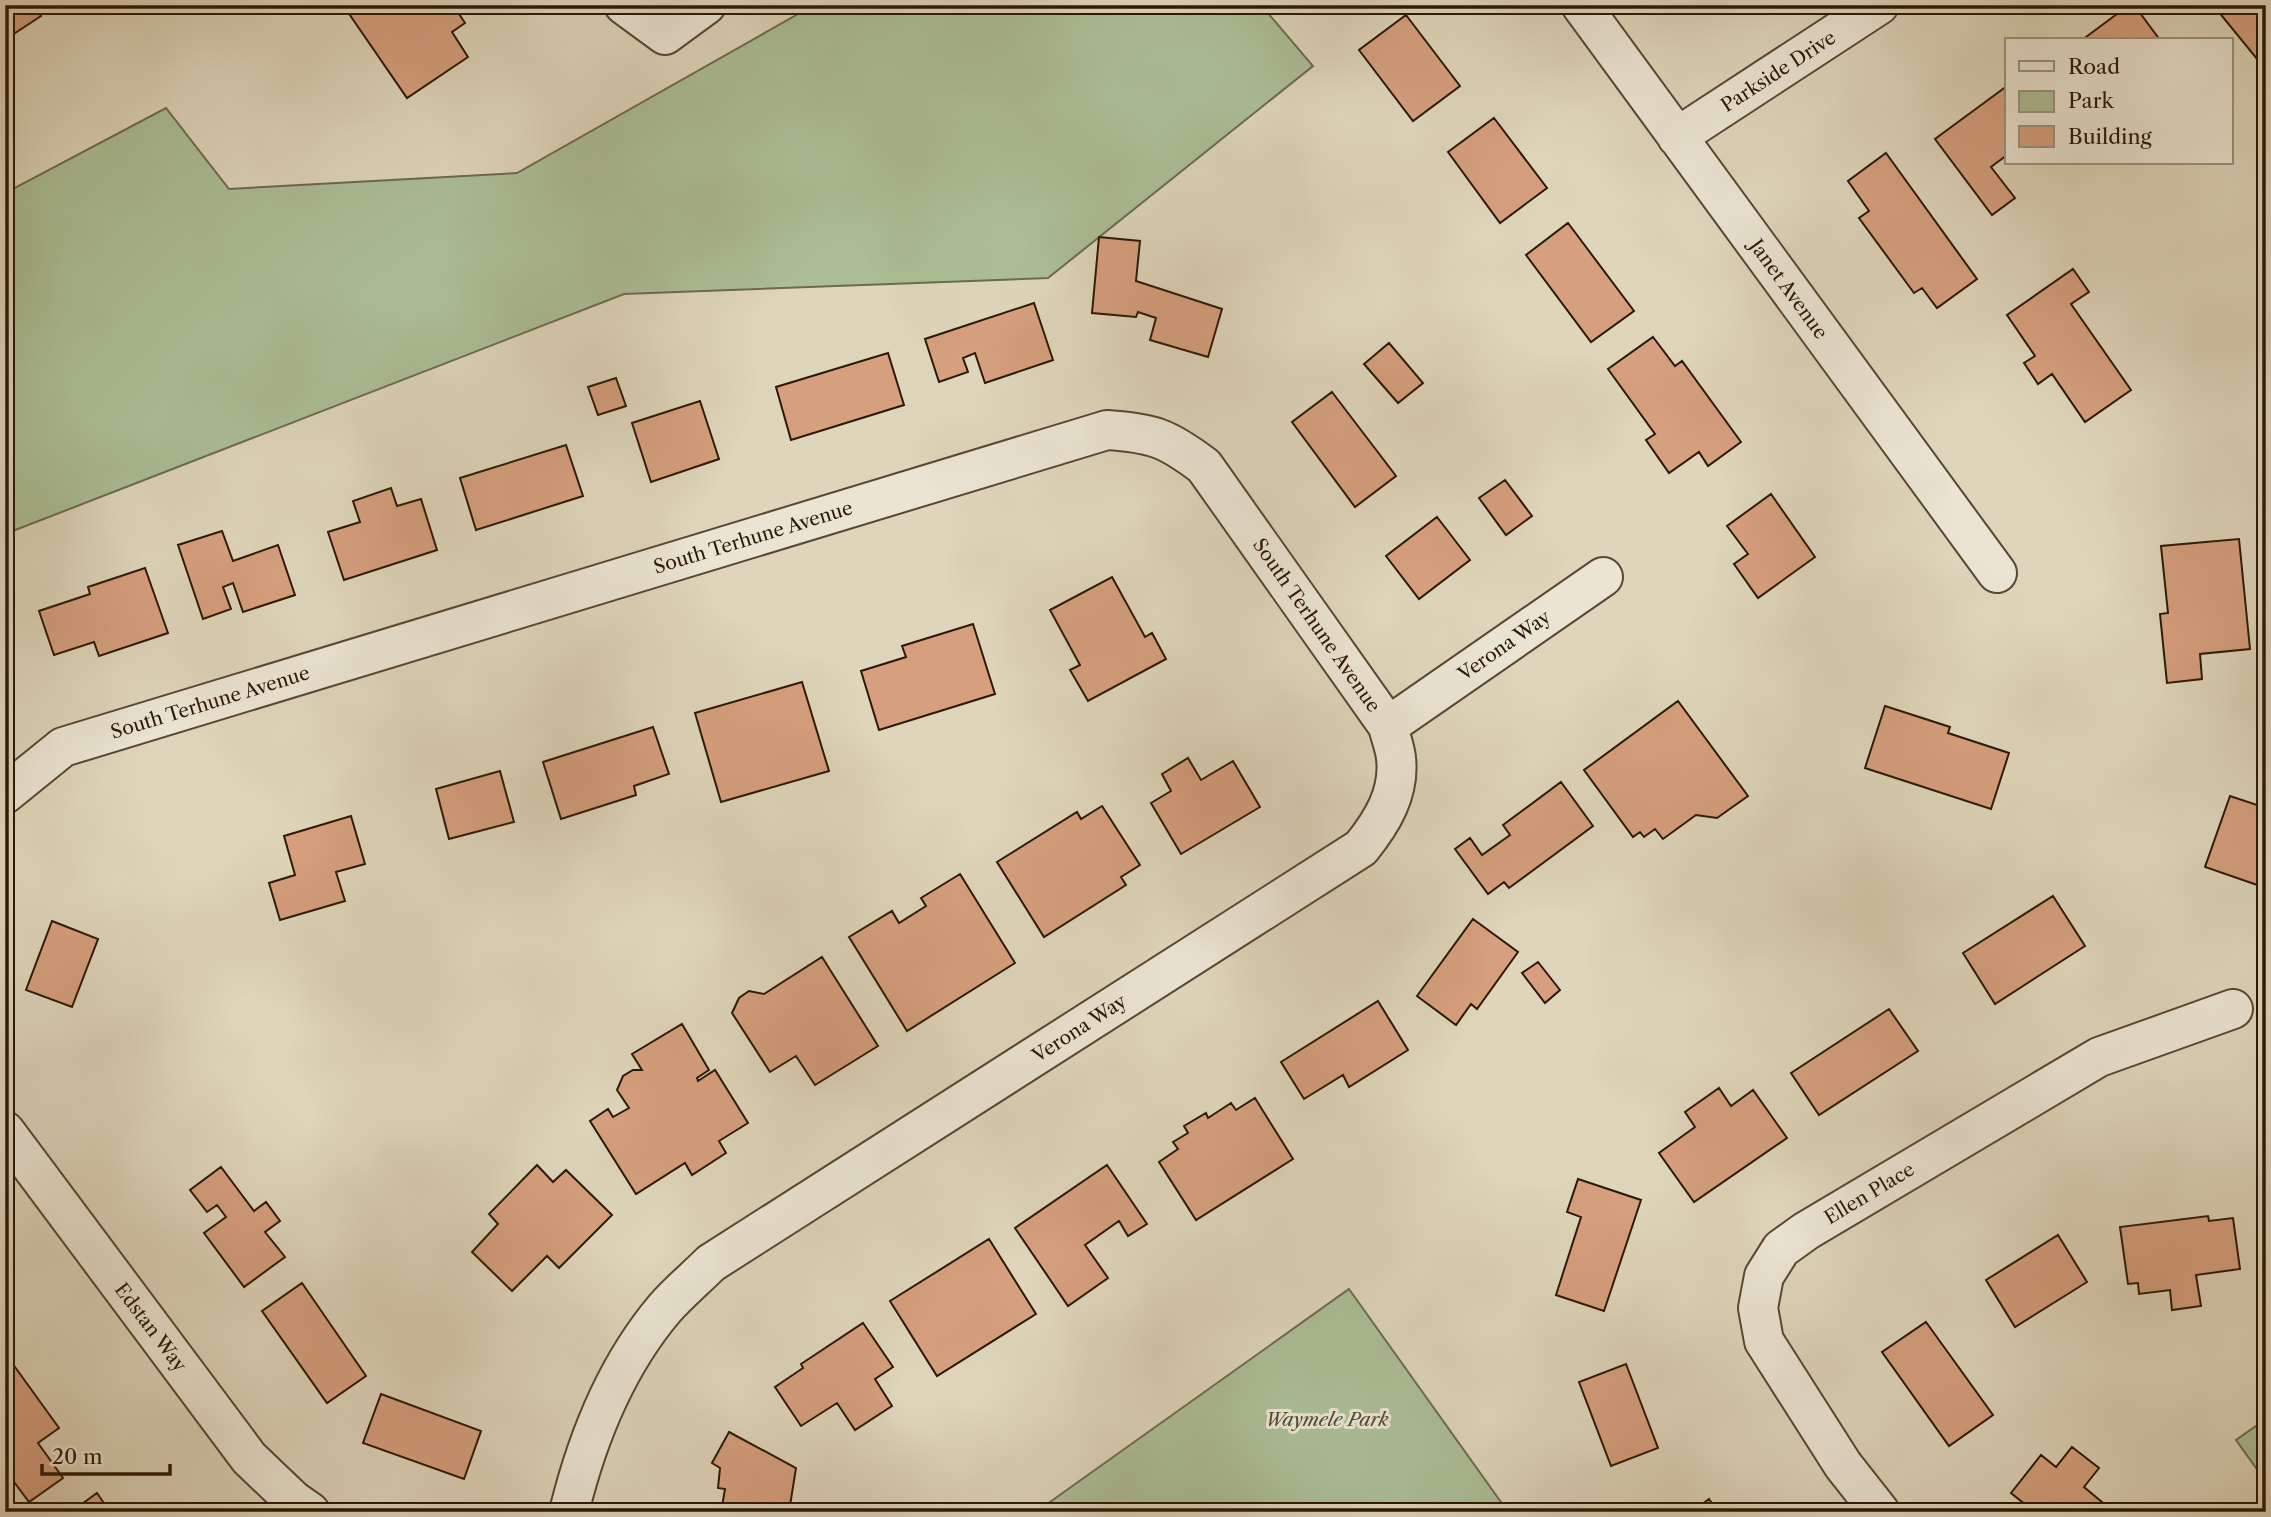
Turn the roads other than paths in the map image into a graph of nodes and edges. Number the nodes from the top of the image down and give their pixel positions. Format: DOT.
graph roads {
  1 [pos="624,5"];
  2 [pos="706,5"];
  3 [pos="1581,5"];
  4 [pos="1879,5"];
  5 [pos="1677,137"];
  6 [pos="1997,573"];
  7 [pos="1603,577"];
  8 [pos="1388,726"];
  9 [pos="5,794"];
  10 [pos="2232,1009"];
  11 [pos="5,1131"];
  12 [pos="310,1512"];
  13 [pos="569,1512"];
  14 [pos="1880,1512"];
  1 -- 2 [label="street"];
  3 -- 5 [label="street, Janet Avenue"];
  4 -- 5 [label="street, Parkside Drive"];
  5 -- 6 [label="street, Janet Avenue"];
  7 -- 8 [label="street, Verona Way"];
  8 -- 9 [label="street, South Terhune Avenue"];
  8 -- 13 [label="street, Verona Way"];
  10 -- 14 [label="street, Ellen Place"];
  11 -- 12 [label="street, Edstan Way"];
}
